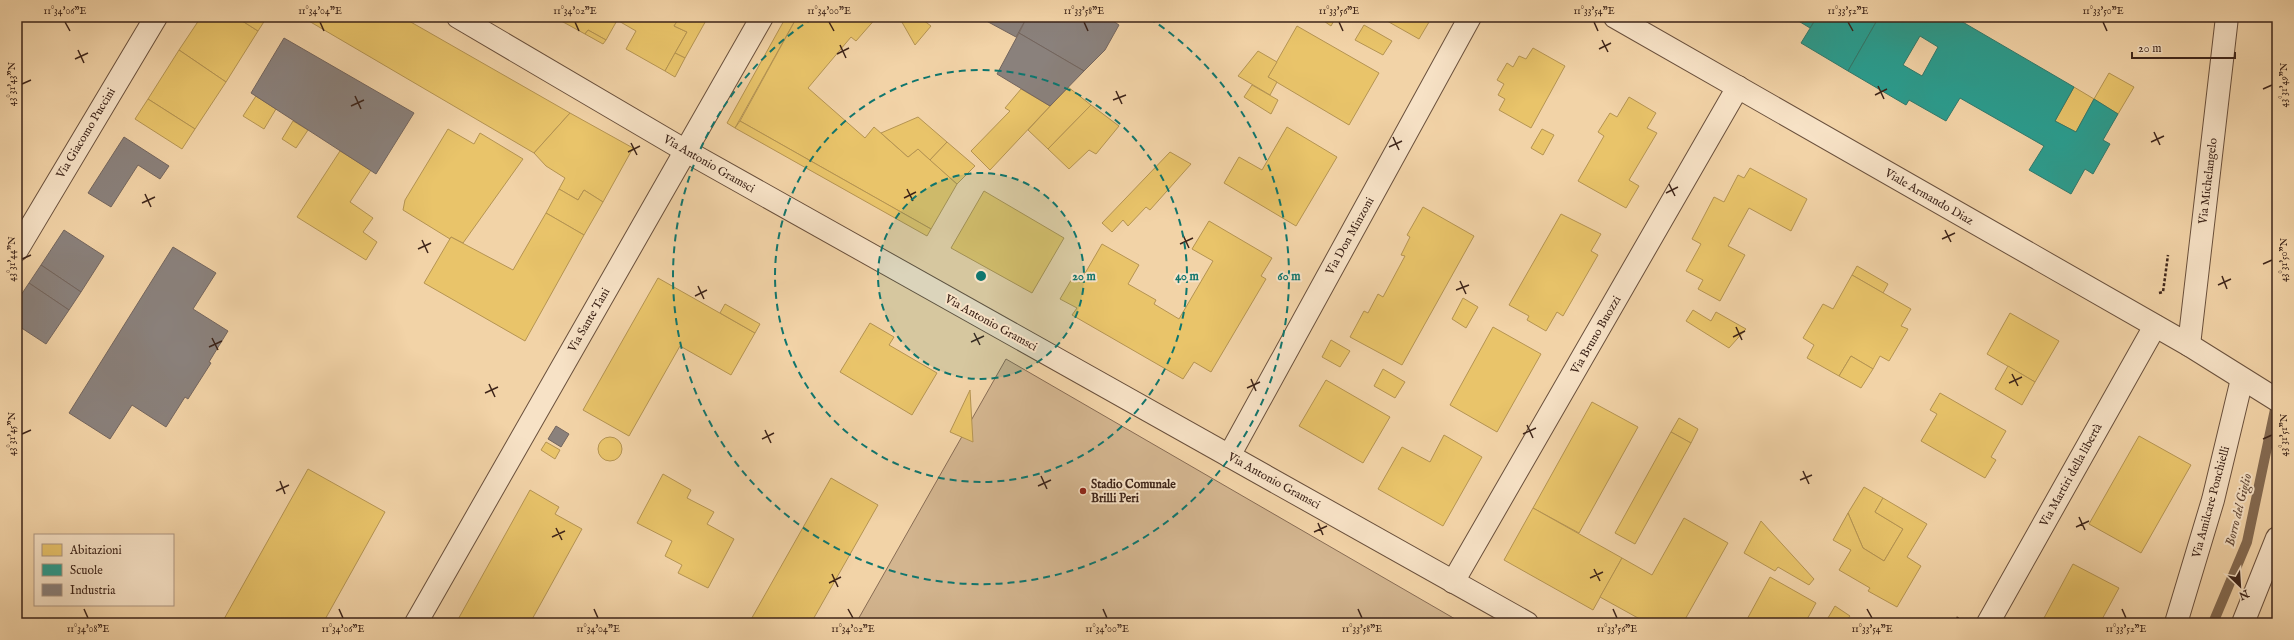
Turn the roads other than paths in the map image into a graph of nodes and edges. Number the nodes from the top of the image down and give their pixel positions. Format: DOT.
graph roads {
  1 [pos="156,17"];
  2 [pos="458,17"];
  3 [pos="762,17"];
  4 [pos="1470,17"];
  5 [pos="1615,17"];
  6 [pos="2227,17"];
  7 [pos="1738,87"];
  8 [pos="686,151"];
  9 [pos="17,250"];
  10 [pos="2155,326"];
  11 [pos="2189,345"];
  12 [pos="2242,379"];
  13 [pos="2277,400"];
  14 [pos="1229,456"];
  15 [pos="2277,538"];
  16 [pos="1453,582"];
  17 [pos="416,623"];
  18 [pos="1527,623"];
  19 [pos="1988,623"];
  20 [pos="2176,623"];
  21 [pos="2243,623"];
  1 -- 9 [label="street, Via Giacomo Puccini"];
  2 -- 8 [label="street, Via Antonio Gramsci"];
  3 -- 8 [label="street, Via Sante Tani"];
  4 -- 14 [label="street, Via Don Minzoni"];
  5 -- 7 [label="street, Viale Armando Diaz"];
  6 -- 11 [label="street, Via Michelangelo"];
  7 -- 10 [label="street, Viale Armando Diaz"];
  7 -- 16 [label="street, Via Bruno Buozzi"];
  8 -- 14 [label="street, Via Antonio Gramsci"];
  8 -- 17 [label="street, Via Sante Tani"];
  10 -- 11 [label="street, Viale Armando Diaz"];
  10 -- 19 [label="street, Via Martiri della libertà"];
  11 -- 12 [label="street, Viale Armando Diaz"];
  12 -- 13 [label="street, Viale Armando Diaz"];
  12 -- 20 [label="street, Via Amilcare Ponchielli"];
  14 -- 16 [label="street, Via Antonio Gramsci"];
  15 -- 21 [label="street"];
  16 -- 18 [label="street, Via Antonio Gramsci"];
}
